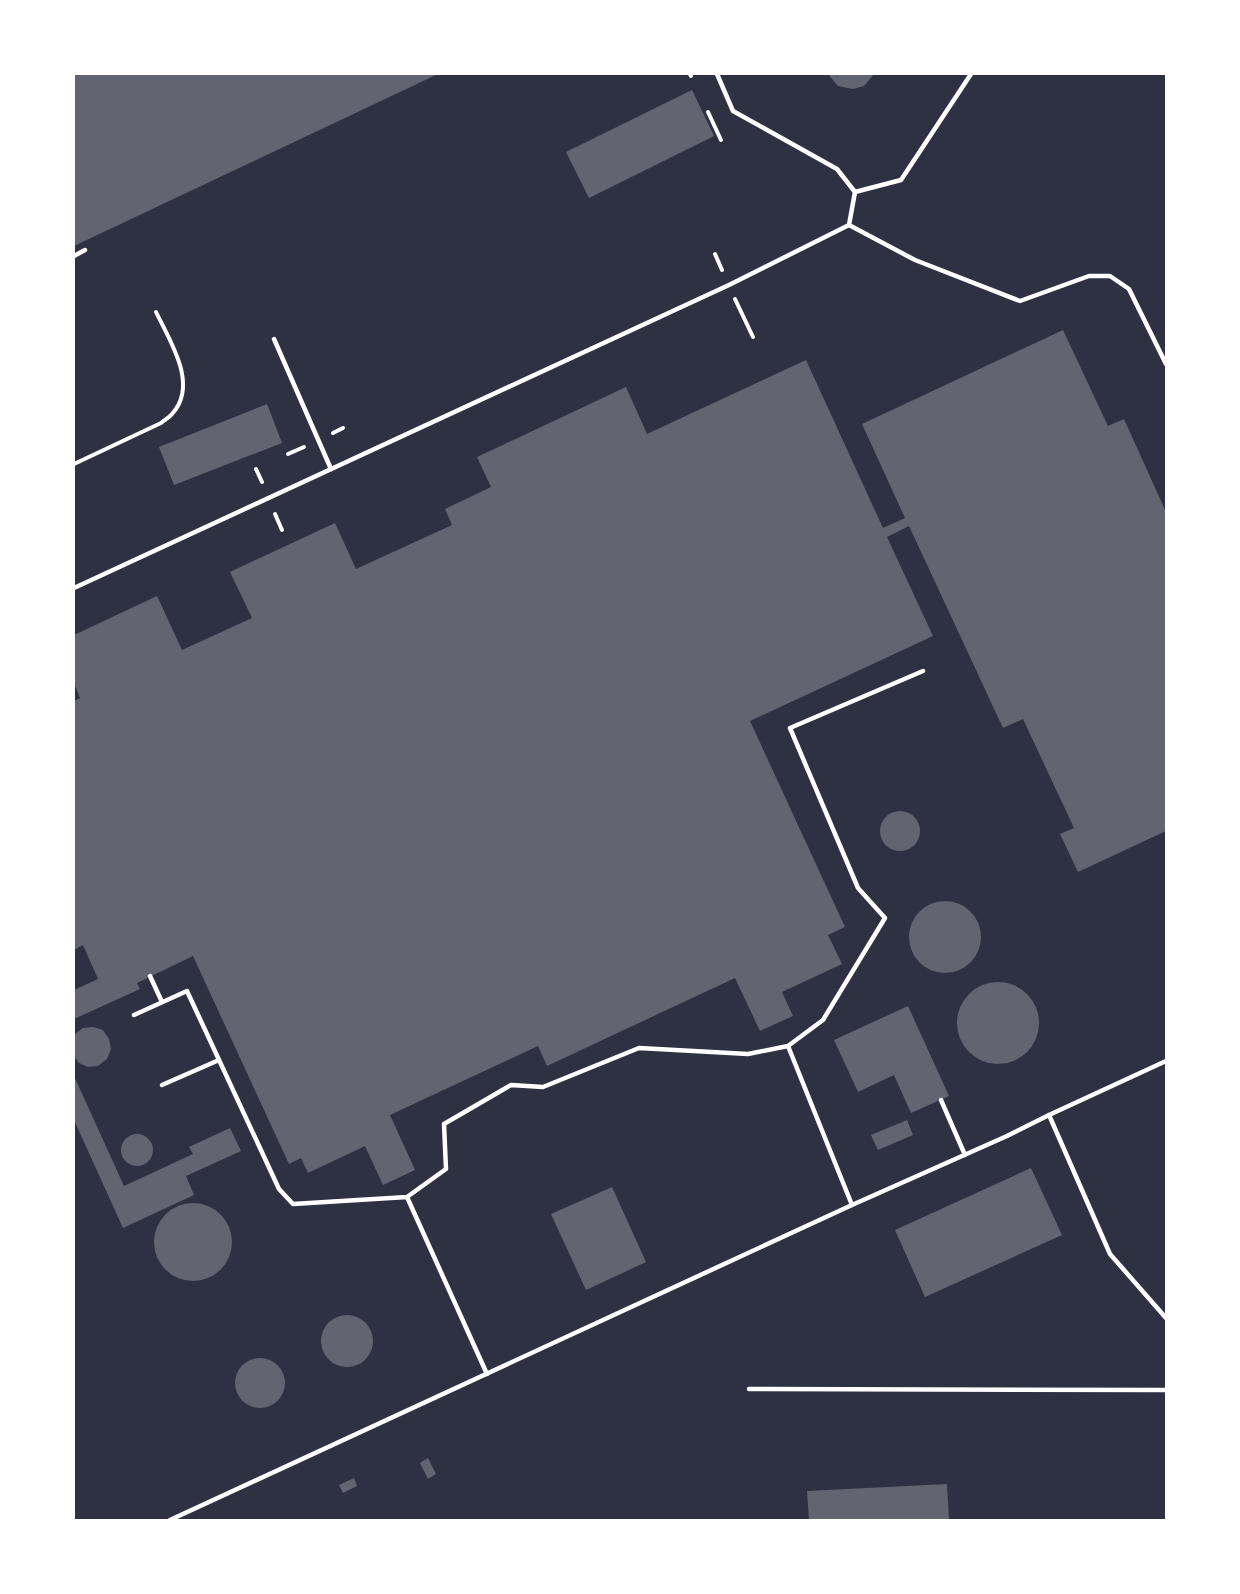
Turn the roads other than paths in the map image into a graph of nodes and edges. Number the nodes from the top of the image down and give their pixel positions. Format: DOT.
graph roads {
  1 [pos="717,74"];
  2 [pos="970,74"];
  3 [pos="855,192"];
  4 [pos="849,225"];
  5 [pos="86,250"];
  6 [pos="74,256"];
  7 [pos="274,339"];
  8 [pos="1167,364"];
  9 [pos="331,470"];
  10 [pos="74,588"];
  11 [pos="923,671"];
  12 [pos="150,976"];
  13 [pos="162,1002"];
  14 [pos="134,1015"];
  15 [pos="788,1046"];
  16 [pos="219,1060"];
  17 [pos="1167,1061"];
  18 [pos="162,1085"];
  19 [pos="941,1100"];
  20 [pos="1049,1115"];
  21 [pos="965,1155"];
  22 [pos="407,1197"];
  23 [pos="852,1205"];
  24 [pos="1167,1318"];
  25 [pos="487,1374"];
  26 [pos="749,1389"];
  27 [pos="1167,1390"];
  28 [pos="184,1514"];
  29 [pos="170,1521"];
  30 [pos="188,1521"];
  1 -- 3 [label="lane"];
  2 -- 3 [label="lane"];
  3 -- 4 [label="lane"];
  4 -- 8 [label="lane"];
  4 -- 9 [label="lane"];
  5 -- 6 [label="lane"];
  7 -- 9 [label="lane"];
  9 -- 10 [label="lane"];
  11 -- 15 [label="lane"];
  12 -- 13 [label="lane"];
  13 -- 14 [label="lane"];
  13 -- 16 [label="lane"];
  15 -- 22 [label="lane"];
  15 -- 23 [label="lane"];
  16 -- 18 [label="lane"];
  16 -- 22 [label="lane"];
  17 -- 20 [label="lane"];
  19 -- 21 [label="lane"];
  20 -- 21 [label="lane"];
  20 -- 24 [label="lane"];
  21 -- 23 [label="lane"];
  22 -- 25 [label="lane"];
  23 -- 25 [label="lane"];
  25 -- 28 [label="lane"];
  26 -- 27 [label="lane"];
  28 -- 29 [label="lane"];
  28 -- 30 [label="lane"];
}
